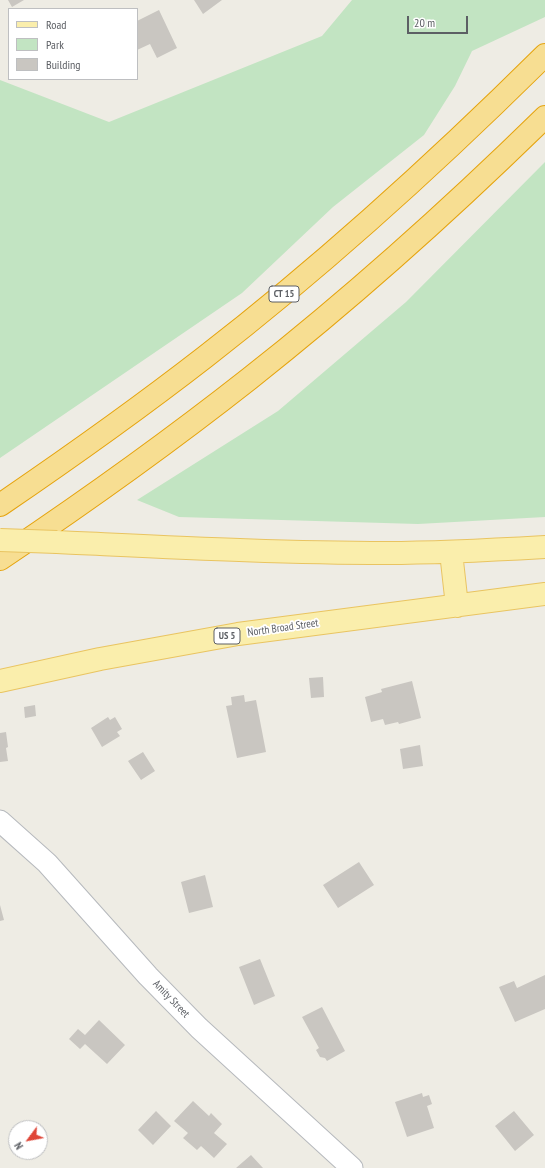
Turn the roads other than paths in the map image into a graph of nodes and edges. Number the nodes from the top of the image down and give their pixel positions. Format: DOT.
graph roads {
  1 [pos="545,55"];
  2 [pos="545,117"];
  3 [pos="0,505"];
  4 [pos="0,540"];
  5 [pos="545,547"];
  6 [pos="451,552"];
  7 [pos="0,559"];
  8 [pos="545,594"];
  9 [pos="457,606"];
  10 [pos="0,681"];
  11 [pos="0,821"];
  12 [pos="352,1168"];
  1 -- 3 [label="highway, CT 15"];
  2 -- 7 [label="highway"];
  4 -- 6 [label="main road, bridge"];
  5 -- 6 [label="main road"];
  6 -- 9 [label="main road"];
  8 -- 9 [label="main road, North Broad Street / US 5"];
  9 -- 10 [label="main road, North Broad Street / US 5"];
  11 -- 12 [label="street, Amity Street"];
}
